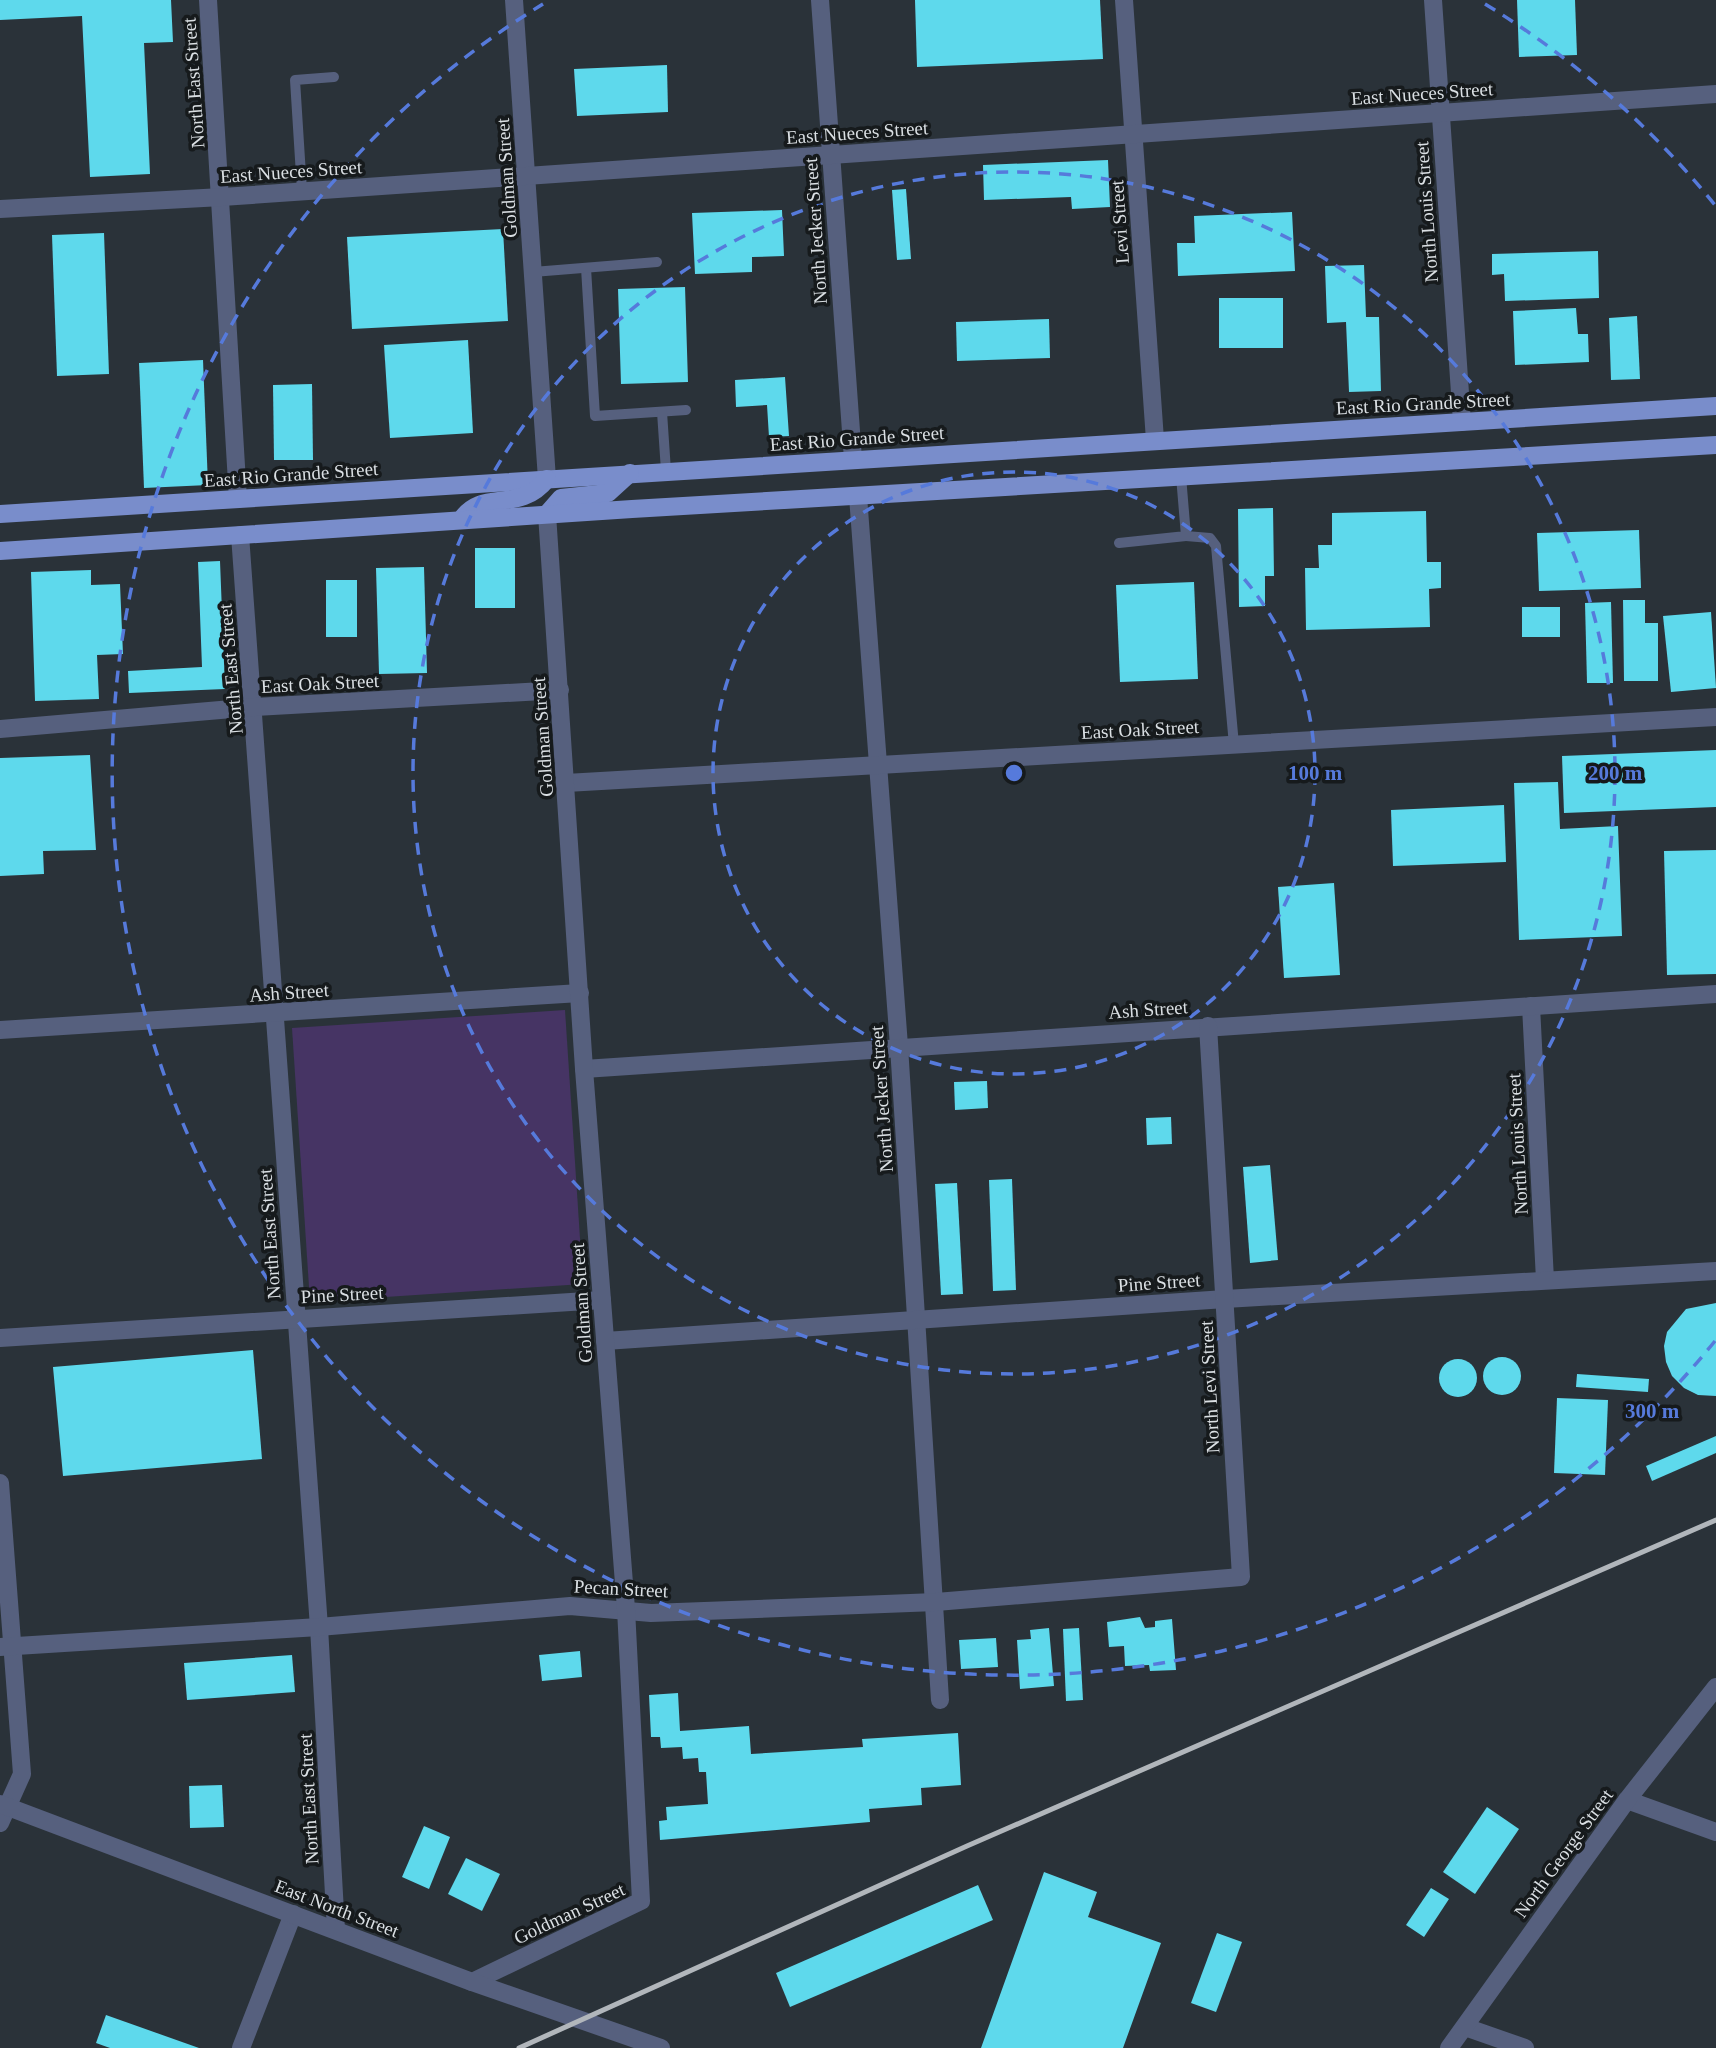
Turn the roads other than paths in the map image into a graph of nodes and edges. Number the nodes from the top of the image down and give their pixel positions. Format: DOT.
graph roads {
  1 [pos="208,0"];
  2 [pos="514,0"];
  3 [pos="820,0"];
  4 [pos="1124,0"];
  5 [pos="1433,0"];
  6 [pos="334,77"];
  7 [pos="1716,94"];
  8 [pos="1440,113"];
  9 [pos="1134,136"];
  10 [pos="831,154"];
  11 [pos="527,176"];
  12 [pos="302,191"];
  13 [pos="222,197"];
  14 [pos="0,209"];
  15 [pos="657,262"];
  16 [pos="586,268"];
  17 [pos="533,272"];
  18 [pos="1716,406"];
  19 [pos="686,410"];
  20 [pos="662,412"];
  21 [pos="1462,422"];
  22 [pos="1155,440"];
  23 [pos="1716,445"];
  24 [pos="853,459"];
  25 [pos="666,471"];
  26 [pos="630,473"];
  27 [pos="1181,476"];
  28 [pos="547,479"];
  29 [pos="858,496"];
  30 [pos="238,499"];
  31 [pos="0,514"];
  32 [pos="547,514"];
  33 [pos="461,520"];
  34 [pos="240,535"];
  35 [pos="1186,536"];
  36 [pos="1119,543"];
  37 [pos="0,551"];
  38 [pos="559,690"];
  39 [pos="254,707"];
  40 [pos="1716,717"];
  41 [pos="0,729"];
  42 [pos="1234,745"];
  43 [pos="879,766"];
  44 [pos="566,783"];
  45 [pos="580,993"];
  46 [pos="1716,995"];
  47 [pos="1531,1006"];
  48 [pos="276,1014"];
  49 [pos="1208,1026"];
  50 [pos="0,1030"];
  51 [pos="899,1046"];
  52 [pos="584,1069"];
  53 [pos="1716,1271"];
  54 [pos="1545,1279"];
  55 [pos="1225,1299"];
  56 [pos="602,1300"];
  57 [pos="296,1318"];
  58 [pos="917,1320"];
  59 [pos="0,1338"];
  60 [pos="605,1341"];
  61 [pos="0,1483"];
  62 [pos="1241,1577"];
  63 [pos="936,1602"];
  64 [pos="626,1609"];
  65 [pos="319,1627"];
  66 [pos="7,1646"];
  67 [pos="1716,1687"];
  68 [pos="940,1700"];
  69 [pos="1627,1800"];
  70 [pos="2,1811"];
  71 [pos="1716,1832"];
  72 [pos="293,1914"];
  73 [pos="336,1930"];
  74 [pos="472,1982"];
  75 [pos="1465,2027"];
  76 [pos="241,2048"];
  77 [pos="662,2048"];
  78 [pos="1449,2048"];
  79 [pos="1525,2048"];
  1 -- 13 [label="street, North East Street"];
  2 -- 11 [label="street, Goldman Street"];
  3 -- 10 [label="street, North Jecker Street"];
  4 -- 9 [label="street, Levi Street"];
  5 -- 8 [label="street, North Louis Street"];
  6 -- 12 [label="lane"];
  7 -- 8 [label="street, East Nueces Street"];
  8 -- 9 [label="street, East Nueces Street"];
  8 -- 21 [label="street, North Louis Street"];
  9 -- 10 [label="street, East Nueces Street"];
  9 -- 22 [label="street, Levi Street"];
  10 -- 11 [label="street, East Nueces Street"];
  10 -- 24 [label="street, North Jecker Street"];
  11 -- 12 [label="street, East Nueces Street"];
  11 -- 17 [label="street, Goldman Street"];
  12 -- 13 [label="street, East Nueces Street"];
  13 -- 14 [label="street, East Nueces Street"];
  13 -- 30 [label="street, North East Street"];
  15 -- 16 [label="lane"];
  16 -- 17 [label="lane"];
  16 -- 20 [label="lane"];
  17 -- 28 [label="street, Goldman Street"];
  18 -- 21 [label="main road, East Rio Grande Street"];
  19 -- 20 [label="lane"];
  20 -- 25 [label="lane"];
  21 -- 22 [label="main road, East Rio Grande Street"];
  22 -- 24 [label="main road, East Rio Grande Street"];
  23 -- 27 [label="main road"];
  24 -- 25 [label="main road, East Rio Grande Street"];
  25 -- 26 [label="main road, East Rio Grande Street"];
  26 -- 28 [label="main road, East Rio Grande Street"];
  26 -- 32 [label="main road"];
  27 -- 29 [label="main road"];
  27 -- 35 [label="lane"];
  28 -- 30 [label="main road, East Rio Grande Street"];
  28 -- 33 [label="main road"];
  29 -- 32 [label="main road"];
  29 -- 43 [label="street, North Jecker Street"];
  30 -- 31 [label="main road, East Rio Grande Street"];
  32 -- 33 [label="main road"];
  32 -- 38 [label="street, Goldman Street"];
  33 -- 34 [label="main road"];
  34 -- 37 [label="main road"];
  34 -- 39 [label="street, North East Street"];
  35 -- 36 [label="lane"];
  35 -- 42 [label="lane"];
  38 -- 39 [label="street, East Oak Street"];
  38 -- 44 [label="street, Goldman Street"];
  39 -- 41 [label="street, East Oak Street"];
  39 -- 48 [label="street, North East Street"];
  40 -- 42 [label="street, East Oak Street"];
  42 -- 43 [label="street, East Oak Street"];
  43 -- 44 [label="street, East Oak Street"];
  43 -- 51 [label="street, North Jecker Street"];
  44 -- 45 [label="street, Goldman Street"];
  45 -- 48 [label="street, Ash Street"];
  45 -- 52 [label="street, Goldman Street"];
  46 -- 47 [label="street, Ash Street"];
  47 -- 49 [label="street, Ash Street"];
  47 -- 54 [label="street, North Louis Street"];
  48 -- 50 [label="street, Ash Street"];
  48 -- 57 [label="street, North East Street"];
  49 -- 51 [label="street, Ash Street"];
  49 -- 55 [label="street, North Levi Street"];
  51 -- 52 [label="street, Ash Street"];
  51 -- 58 [label="street, North Jecker Street"];
  52 -- 56 [label="street, Goldman Street"];
  53 -- 54 [label="street, Pine Street"];
  54 -- 55 [label="street, Pine Street"];
  55 -- 58 [label="street, Pine Street"];
  55 -- 62 [label="street, North Levi Street"];
  56 -- 57 [label="street, Pine Street"];
  56 -- 60 [label="street, Goldman Street"];
  57 -- 59 [label="street, Pine Street"];
  57 -- 65 [label="street, North East Street"];
  58 -- 60 [label="street, Pine Street"];
  58 -- 63 [label="street, North Jecker Street"];
  60 -- 64 [label="street, Goldman Street"];
  61 -- 66 [label="street"];
  62 -- 63 [label="street, Pecan Street"];
  63 -- 64 [label="street, Pecan Street"];
  63 -- 68 [label="street, North Jecker Street"];
  64 -- 65 [label="street, Pecan Street"];
  64 -- 74 [label="street, Goldman Street"];
  65 -- 66 [label="street, Pecan Street"];
  65 -- 73 [label="street, North East Street"];
  66 -- 70 [label="street"];
  67 -- 69 [label="street, North George Street"];
  69 -- 71 [label="street"];
  69 -- 75 [label="street, North George Street"];
  70 -- 72 [label="street, East North Street"];
  72 -- 73 [label="street, East North Street"];
  72 -- 76 [label="street"];
  73 -- 74 [label="street, East North Street"];
  74 -- 77 [label="street, East North Street"];
  75 -- 78 [label="street, North George Street"];
  75 -- 79 [label="street"];
}
